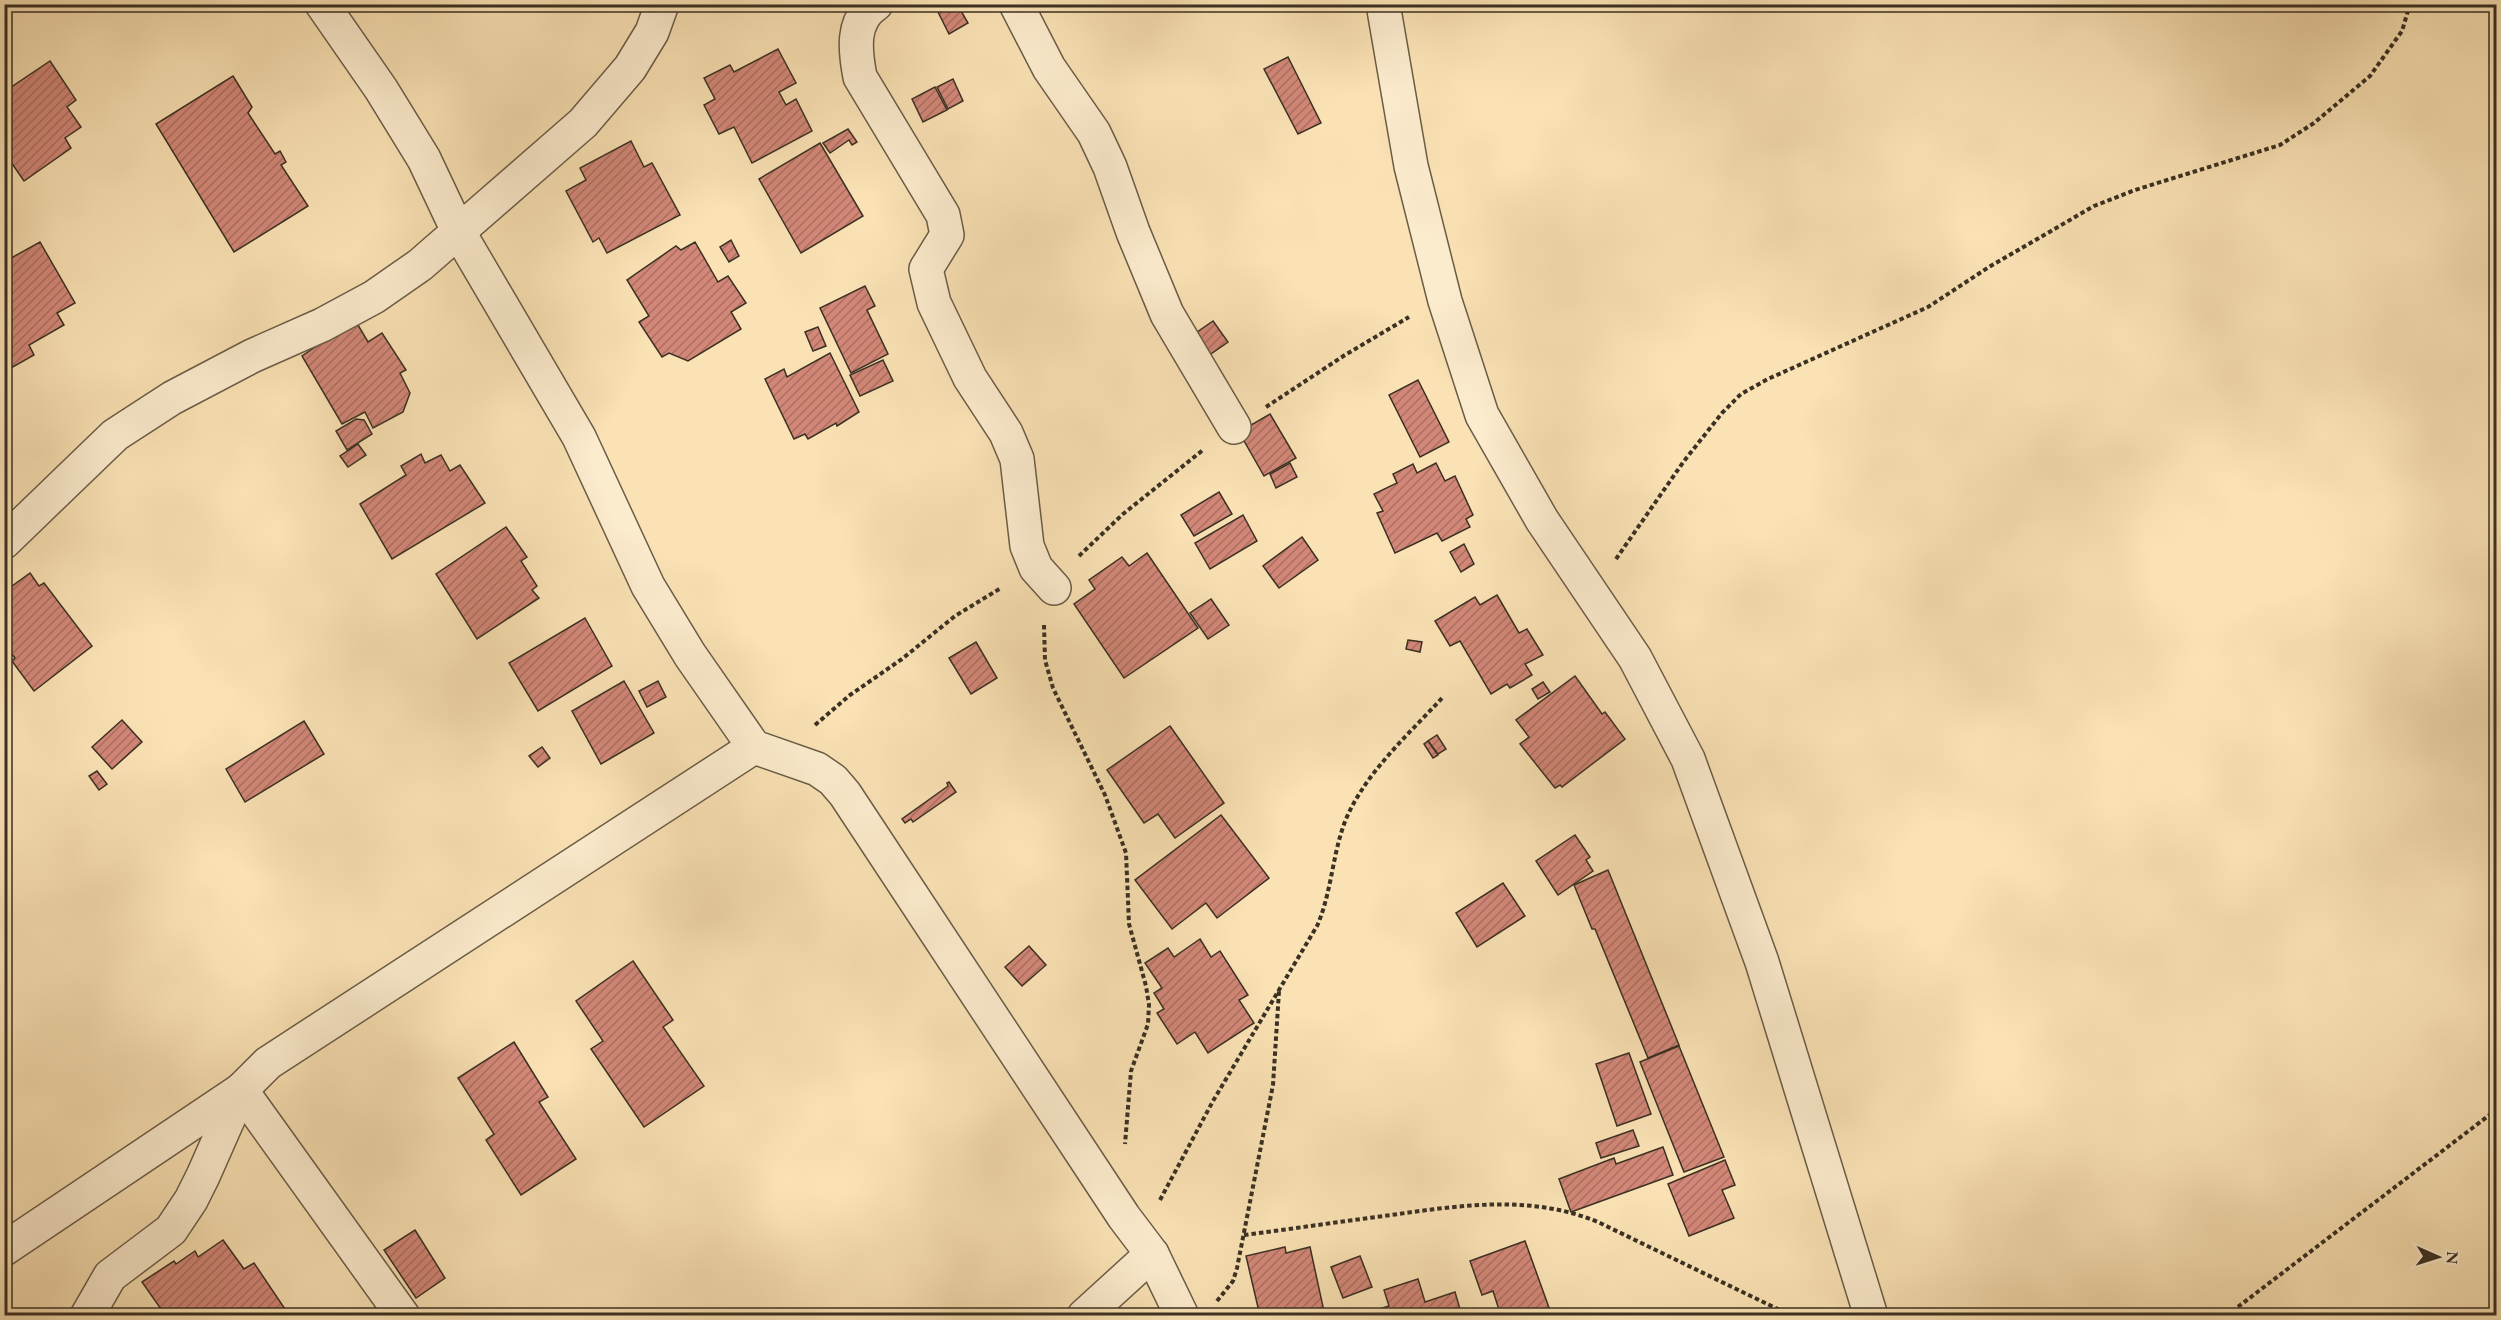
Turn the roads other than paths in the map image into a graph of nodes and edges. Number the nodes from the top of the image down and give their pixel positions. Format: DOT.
graph roads {
  1 [pos="322,4"];
  2 [pos="662,4"];
  3 [pos="876,4"];
  4 [pos="1016,4"];
  5 [pos="1383,4"];
  6 [pos="458,231"];
  7 [pos="1234,427"];
  8 [pos="4,542"];
  9 [pos="1045,578"];
  10 [pos="767,751"];
  11 [pos="242,1090"];
  12 [pos="1146,1247"];
  13 [pos="4,1249"];
  14 [pos="1196,1312"];
  15 [pos="87,1316"];
  16 [pos="403,1316"];
  17 [pos="1084,1316"];
  18 [pos="1870,1316"];
  1 -- 6 [label="street"];
  2 -- 6 [label="street"];
  3 -- 9 [label="street"];
  4 -- 7 [label="street"];
  5 -- 18 [label="street"];
  6 -- 8 [label="street"];
  6 -- 10 [label="street"];
  10 -- 11 [label="street"];
  10 -- 12 [label="street"];
  11 -- 13 [label="street"];
  11 -- 15 [label="street"];
  11 -- 16 [label="street"];
  12 -- 14 [label="street"];
  12 -- 17 [label="street"];
}
